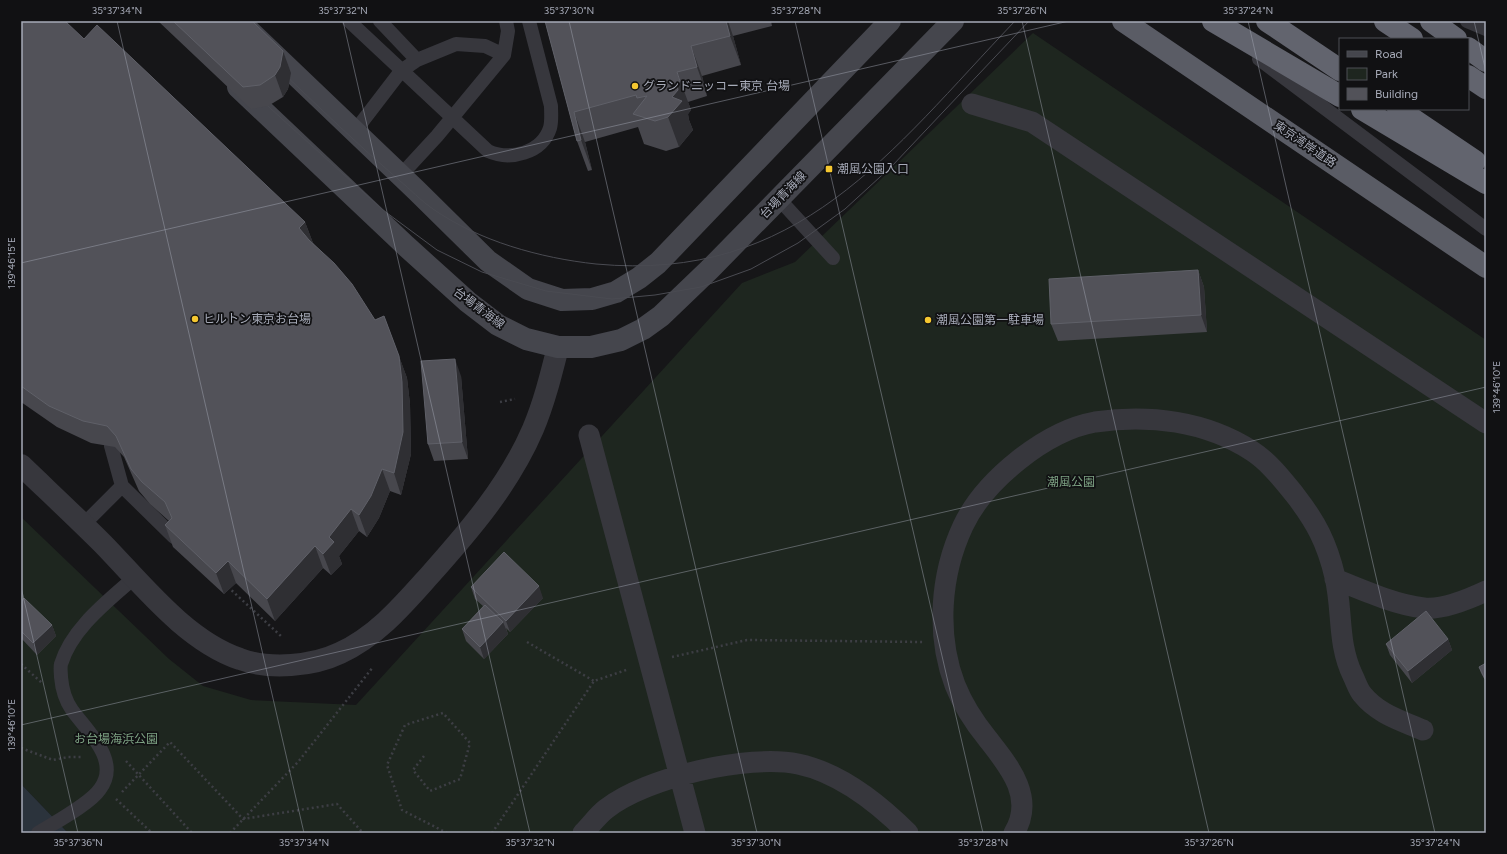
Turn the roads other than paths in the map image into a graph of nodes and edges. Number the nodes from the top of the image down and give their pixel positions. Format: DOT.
graph roads {
  1 [pos="239,21"];
  2 [pos="349,21"];
  3 [pos="380,21"];
  4 [pos="506,21"];
  5 [pos="529,21"];
  6 [pos="890,21"];
  7 [pos="953,21"];
  8 [pos="1124,21"];
  9 [pos="1209,21"];
  10 [pos="1213,21"];
  11 [pos="1267,21"];
  12 [pos="1385,21"];
  13 [pos="1431,21"];
  14 [pos="1467,21"];
  15 [pos="1486,28"];
  16 [pos="1410,38"];
  17 [pos="1455,38"];
  18 [pos="1469,49"];
  19 [pos="504,54"];
  20 [pos="417,60"];
  21 [pos="1486,61"];
  22 [pos="1339,69"];
  23 [pos="401,71"];
  24 [pos="226,76"];
  25 [pos="1469,77"];
  26 [pos="1486,88"];
  27 [pos="1339,95"];
  28 [pos="972,104"];
  29 [pos="1364,110"];
  30 [pos="1399,110"];
  31 [pos="453,117"];
  32 [pos="355,131"];
  33 [pos="1486,168"];
  34 [pos="401,175"];
  35 [pos="1486,184"];
  36 [pos="779,199"];
  37 [pos="1486,229"];
  38 [pos="833,258"];
  39 [pos="1486,267"];
  40 [pos="558,347"];
  41 [pos="1486,423"];
  42 [pos="589,435"];
  43 [pos="114,436"];
  44 [pos="21,465"];
  45 [pos="122,486"];
  46 [pos="163,499"];
  47 [pos="84,525"];
  48 [pos="185,538"];
  49 [pos="135,577"];
  50 [pos="1335,580"];
  51 [pos="1486,591"];
  52 [pos="1423,730"];
  53 [pos="680,776"];
  54 [pos="38,833"];
  55 [pos="584,833"];
  56 [pos="695,833"];
  57 [pos="908,833"];
  58 [pos="1014,833"];
  1 -- 32 [label="main road"];
  2 -- 23 [label="lane"];
  3 -- 20 [label="lane"];
  4 -- 19 [label="lane"];
  5 -- 31 [label="lane"];
  6 -- 34 [label="main road"];
  7 -- 36 [label="main road, 台場青海線"];
  8 -- 39 [label="highway, 東京湾岸道路"];
  9 -- 37 [label="lane"];
  10 -- 27 [label="highway"];
  11 -- 22 [label="highway"];
  12 -- 16 [label="highway"];
  13 -- 17 [label="highway"];
  14 -- 15 [label="lane"];
  18 -- 21 [label="highway"];
  19 -- 20 [label="lane"];
  19 -- 31 [label="lane"];
  20 -- 23 [label="lane"];
  23 -- 31 [label="lane"];
  23 -- 32 [label="lane"];
  24 -- 40 [label="main road, 台場青海線"];
  25 -- 26 [label="highway"];
  28 -- 41 [label="street"];
  29 -- 35 [label="highway"];
  30 -- 33 [label="highway"];
  31 -- 34 [label="lane"];
  32 -- 34 [label="main road"];
  36 -- 38 [label="lane"];
  36 -- 40 [label="main road, 台場青海線"];
  40 -- 49 [label="street"];
  42 -- 53 [label="street"];
  43 -- 45 [label="lane"];
  44 -- 47 [label="street"];
  45 -- 47 [label="lane"];
  45 -- 48 [label="lane"];
  46 -- 48 [label="street"];
  47 -- 49 [label="street"];
  49 -- 54 [label="lane"];
  50 -- 51 [label="street"];
  50 -- 52 [label="street"];
  50 -- 58 [label="street"];
  53 -- 55 [label="street"];
  53 -- 56 [label="street"];
  53 -- 57 [label="street"];
}
